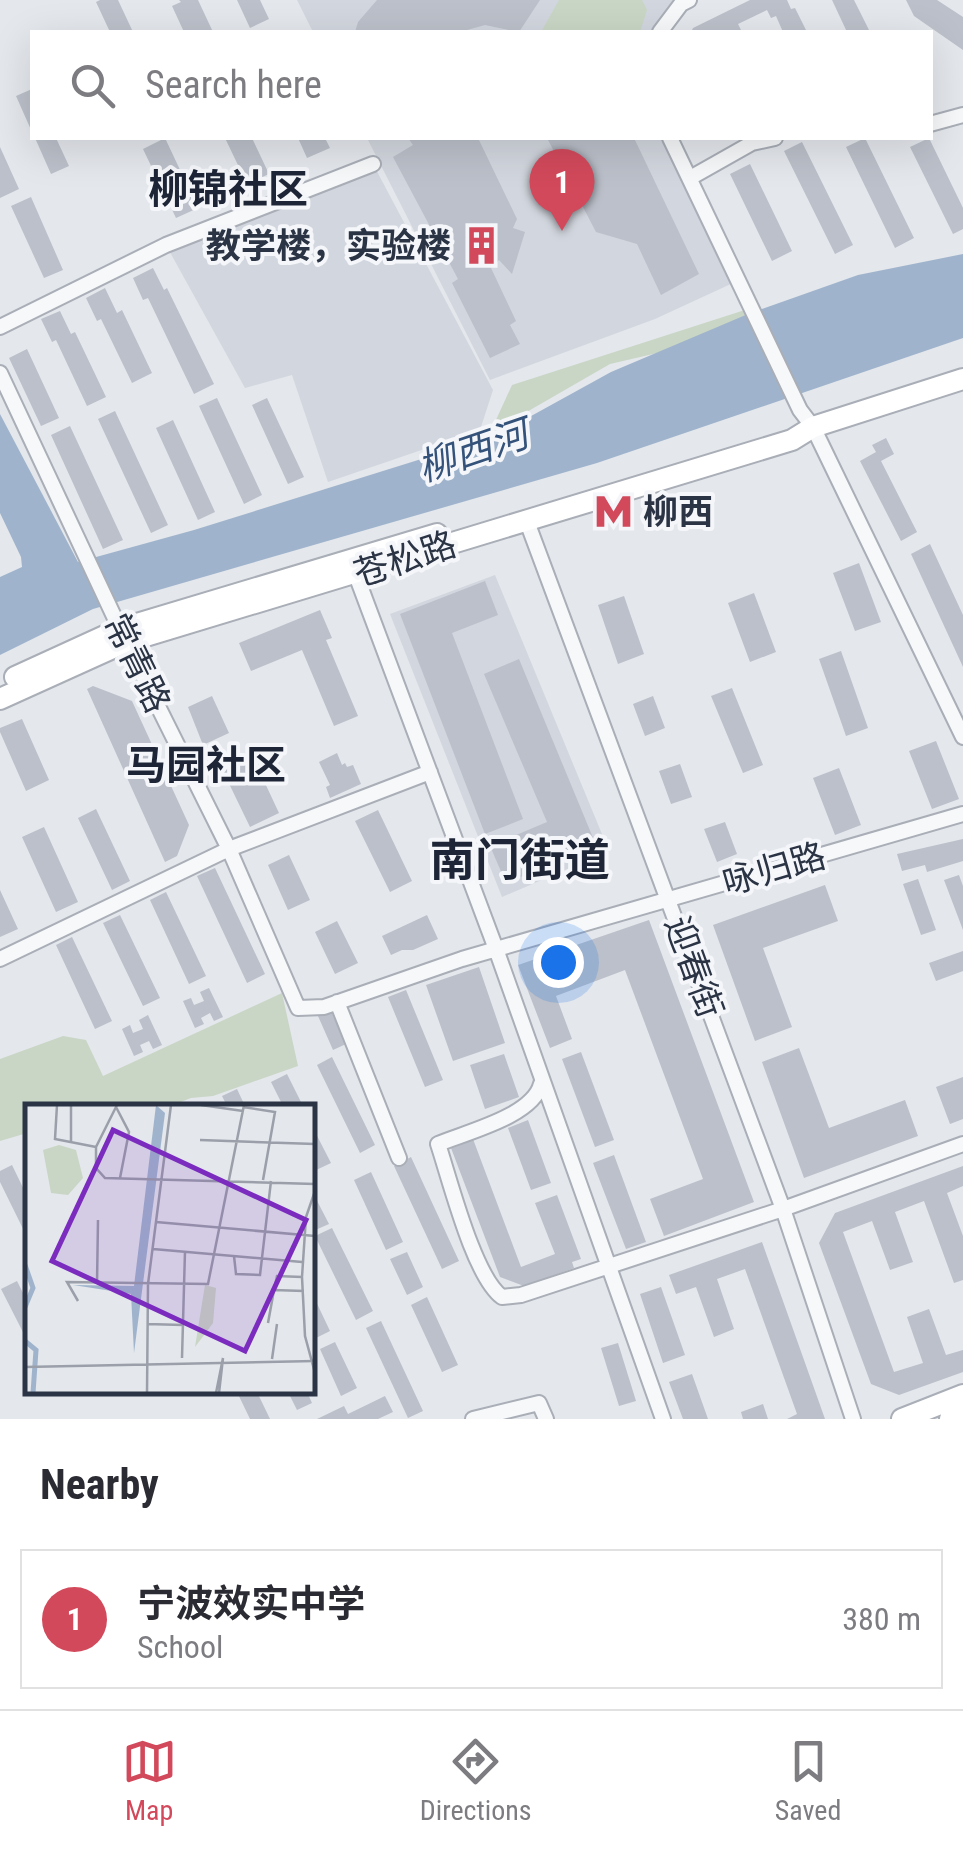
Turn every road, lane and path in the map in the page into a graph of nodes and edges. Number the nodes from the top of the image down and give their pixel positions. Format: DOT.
graph roads {
  1 [pos="689,0"];
  2 [pos="662,30"];
  3 [pos="963,115"];
  4 [pos="933,123"];
  5 [pos="671,140"];
  6 [pos="765,140"];
  7 [pos="373,164"];
  8 [pos="690,178"];
  9 [pos="0,327"];
  10 [pos="0,372"];
  11 [pos="963,379"];
  12 [pos="806,418"];
  13 [pos="526,519"];
  14 [pos="356,575"];
  15 [pos="121,631"];
  16 [pos="0,684"];
  17 [pos="0,699"];
  18 [pos="963,737"];
  19 [pos="430,772"];
  20 [pos="963,814"];
  21 [pos="230,849"];
  22 [pos="669,899"];
  23 [pos="496,949"];
  24 [pos="0,959"];
  25 [pos="337,1002"];
  26 [pos="298,1008"];
  27 [pos="542,1083"];
  28 [pos="963,1144"];
  29 [pos="399,1158"];
  30 [pos="783,1209"];
  31 [pos="607,1265"];
  32 [pos="963,1395"];
  33 [pos="963,1414"];
  34 [pos="473,1419"];
  35 [pos="546,1419"];
  36 [pos="663,1419"];
  37 [pos="852,1419"];
  38 [pos="902,1419"];
  39 [pos="950,1419"];
  1 -- 2 [label="street"];
  3 -- 4 [label="street"];
  5 -- 8 [label="street"];
  6 -- 8 [label="street"];
  7 -- 9 [label="street"];
  8 -- 12 [label="street"];
  10 -- 15 [label="street, 常青路"];
  11 -- 12 [label="main road, 苍松路"];
  12 -- 13 [label="main road, 苍松路"];
  12 -- 15 [label="main road, 苍松路"];
  12 -- 18 [label="street"];
  13 -- 14 [label="main road, 苍松路"];
  13 -- 22 [label="street, 迎春街"];
  14 -- 15 [label="main road, 苍松路"];
  14 -- 19 [label="street"];
  15 -- 16 [label="main road, 苍松路"];
  15 -- 17 [label="main road, 苍松路"];
  15 -- 21 [label="street, 常青路"];
  19 -- 21 [label="street"];
  19 -- 23 [label="street"];
  20 -- 22 [label="street, 咏归路"];
  21 -- 24 [label="street"];
  21 -- 26 [label="street, 常青路"];
  22 -- 23 [label="street, 咏归路"];
  22 -- 30 [label="street, 迎春街"];
  23 -- 25 [label="street, 咏归路"];
  23 -- 27 [label="street"];
  25 -- 26 [label="street, 咏归路"];
  25 -- 29 [label="street"];
  27 -- 31 [label="street"];
  27 -- 31 [label="street"];
  28 -- 30 [label="street"];
  30 -- 31 [label="street"];
  30 -- 37 [label="street, 迎春街"];
  31 -- 36 [label="street"];
  32 -- 38 [label="main road"];
  33 -- 39 [label="main road"];
  34 -- 35 [label="street"];
}
